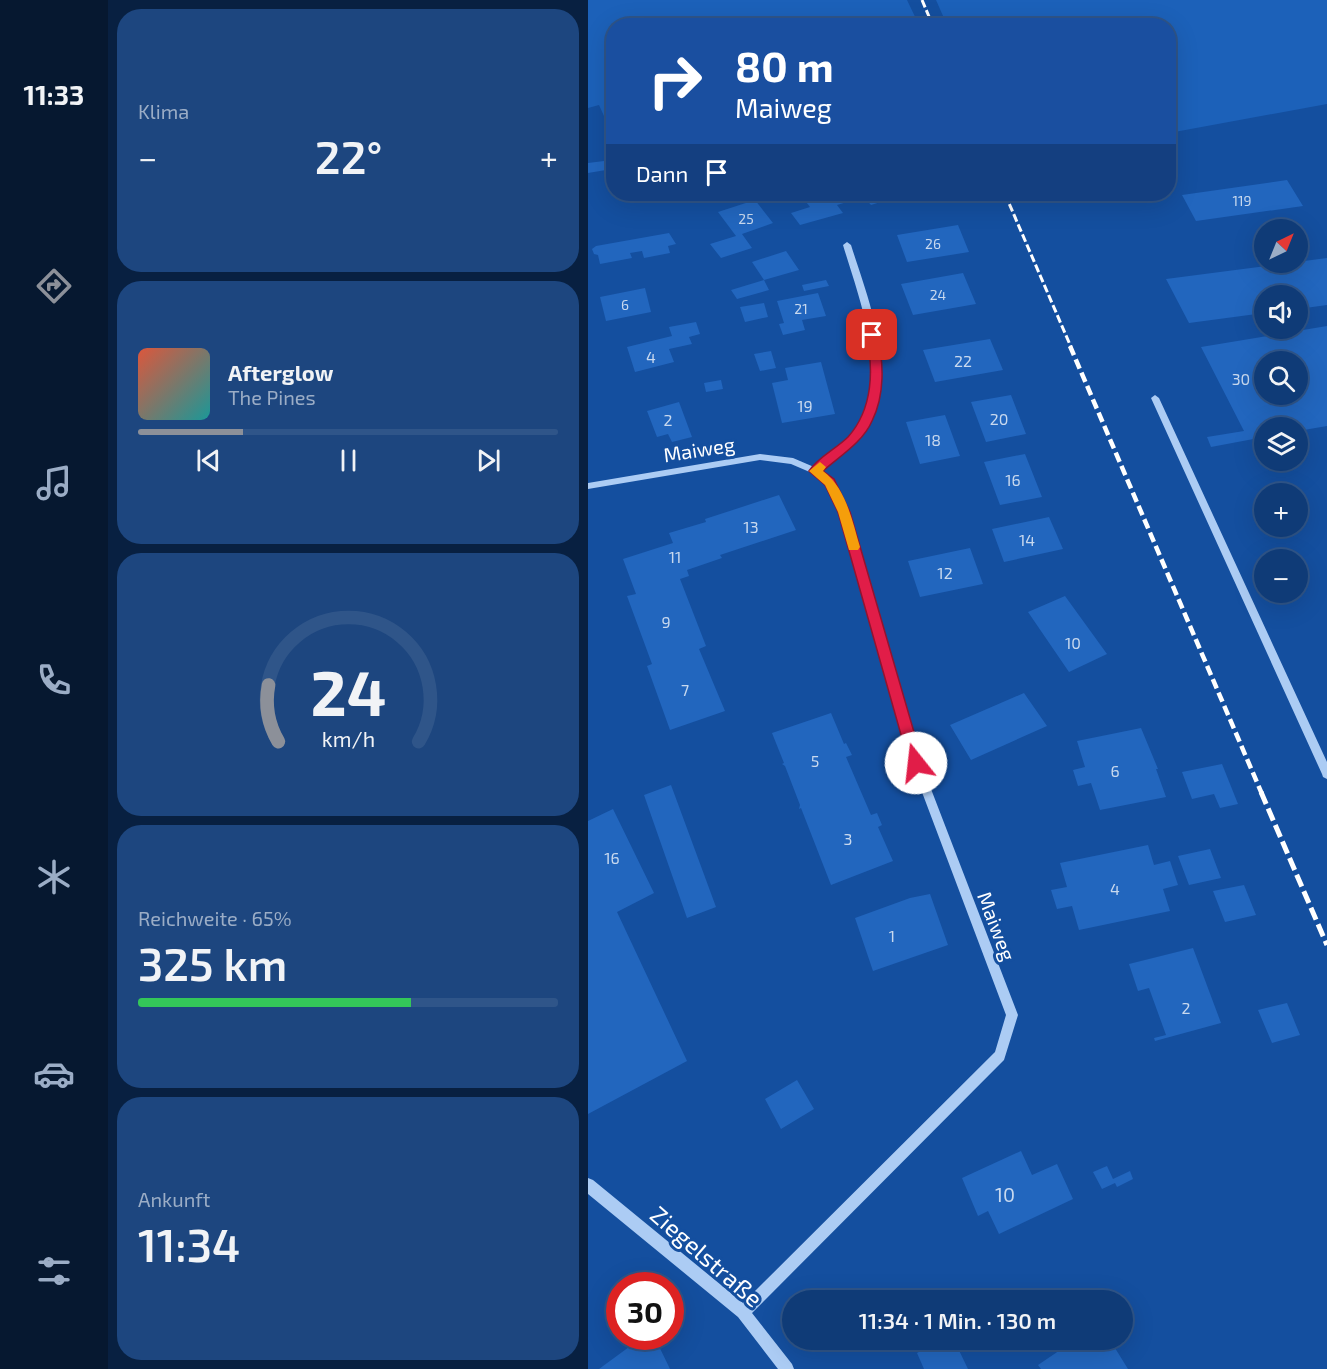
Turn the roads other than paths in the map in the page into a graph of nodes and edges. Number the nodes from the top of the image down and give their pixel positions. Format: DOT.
graph roads {
  1 [pos="847,245"];
  2 [pos="1155,398"];
  3 [pos="815,471"];
  4 [pos="588,486"];
  5 [pos="1327,774"];
  6 [pos="588,1185"];
  7 [pos="743,1312"];
  8 [pos="788,1369"];
  1 -- 3 [label="street"];
  2 -- 5 [label="street"];
  3 -- 4 [label="street, Maiweg"];
  3 -- 7 [label="street, Maiweg"];
  6 -- 7 [label="street, Ziegelstraße"];
  7 -- 8 [label="street, Ziegelstraße"];
}
